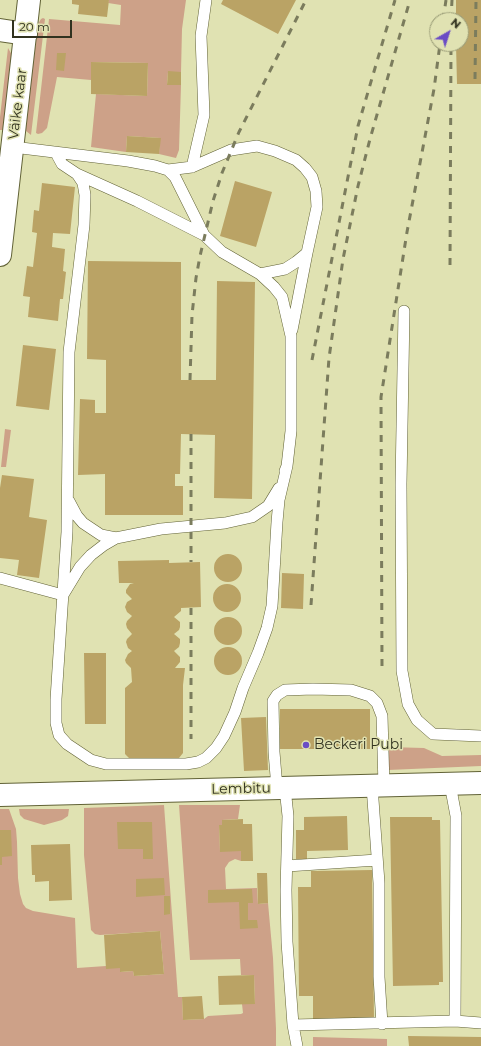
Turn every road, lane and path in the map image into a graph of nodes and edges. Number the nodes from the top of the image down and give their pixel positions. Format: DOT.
graph roads {
  1 [pos="29,0"];
  2 [pos="206,0"];
  3 [pos="0,30"];
  4 [pos="26,34"];
  5 [pos="13,147"];
  6 [pos="56,153"];
  7 [pos="192,167"];
  8 [pos="168,170"];
  9 [pos="77,174"];
  10 [pos="204,235"];
  11 [pos="307,253"];
  12 [pos="0,255"];
  13 [pos="260,274"];
  14 [pos="404,311"];
  15 [pos="291,336"];
  16 [pos="288,466"];
  17 [pos="68,494"];
  18 [pos="116,538"];
  19 [pos="0,578"];
  20 [pos="63,595"];
  21 [pos="481,736"];
  22 [pos="481,783"];
  23 [pos="450,784"];
  24 [pos="378,786"];
  25 [pos="281,788"];
  26 [pos="0,795"];
  27 [pos="377,860"];
  28 [pos="287,866"];
  29 [pos="455,1021"];
  30 [pos="481,1023"];
  31 [pos="382,1024"];
  32 [pos="293,1025"];
  33 [pos="297,1046"];
  1 -- 4 [label="street, Väike kaar"];
  2 -- 7 [label="lane"];
  3 -- 4 [label="street"];
  4 -- 5 [label="street, Väike kaar"];
  5 -- 6 [label="lane"];
  5 -- 12 [label="street, Väike kaar"];
  6 -- 8 [label="lane"];
  6 -- 9 [label="lane"];
  7 -- 8 [label="lane"];
  7 -- 11 [label="lane"];
  8 -- 10 [label="lane"];
  9 -- 10 [label="lane"];
  9 -- 17 [label="lane"];
  10 -- 13 [label="lane"];
  11 -- 13 [label="lane"];
  11 -- 15 [label="lane"];
  13 -- 15 [label="lane"];
  14 -- 21 [label="lane"];
  15 -- 16 [label="lane"];
  16 -- 18 [label="lane"];
  16 -- 20 [label="lane"];
  17 -- 18 [label="lane"];
  17 -- 20 [label="lane"];
  18 -- 20 [label="lane"];
  19 -- 20 [label="lane"];
  22 -- 23 [label="street, Lembitu"];
  23 -- 24 [label="street, Lembitu"];
  23 -- 29 [label="lane"];
  24 -- 25 [label="street, Lembitu"];
  24 -- 25 [label="lane"];
  24 -- 27 [label="lane"];
  25 -- 26 [label="street, Lembitu"];
  25 -- 28 [label="lane"];
  27 -- 28 [label="lane"];
  27 -- 31 [label="lane"];
  28 -- 32 [label="lane"];
  29 -- 30 [label="lane"];
  29 -- 31 [label="lane"];
  31 -- 32 [label="lane"];
  32 -- 33 [label="lane"];
}
